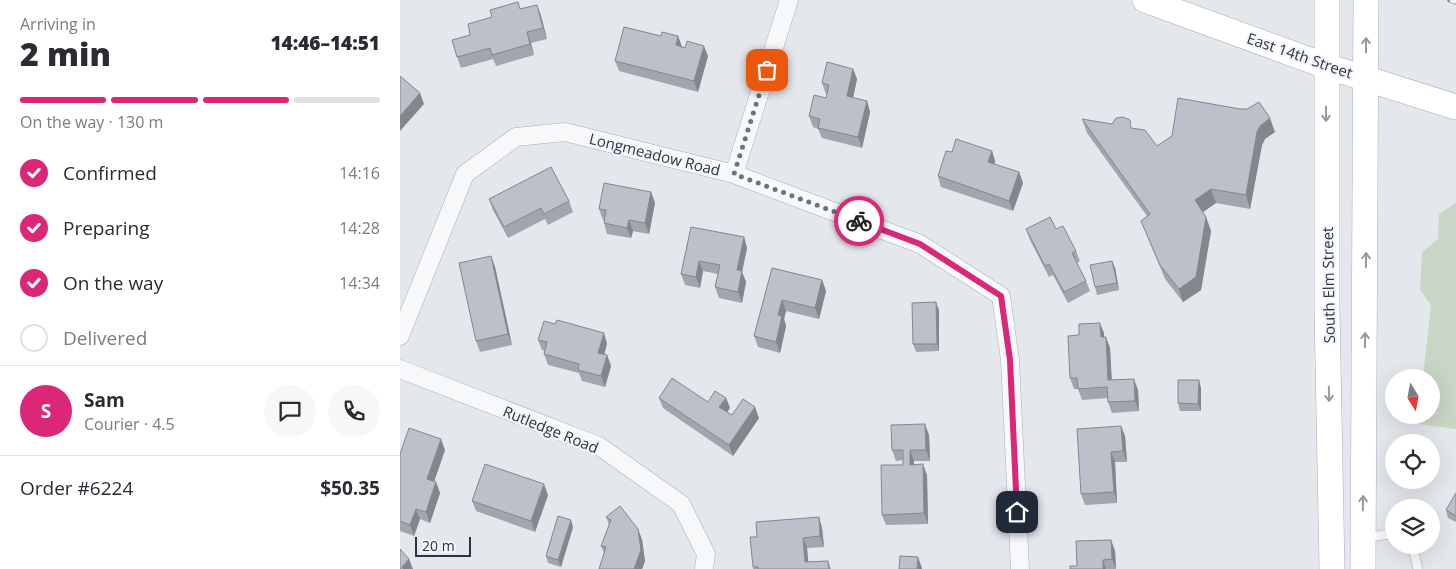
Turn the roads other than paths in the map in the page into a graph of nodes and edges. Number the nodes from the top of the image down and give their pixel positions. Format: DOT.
graph roads {
  1 [pos="790,0"];
  2 [pos="1144,0"];
  3 [pos="1327,0"];
  4 [pos="1366,0"];
  5 [pos="1326,66"];
  6 [pos="1366,78"];
  7 [pos="1456,107"];
  8 [pos="734,174"];
  9 [pos="1365,309"];
  10 [pos="1327,310"];
  11 [pos="400,336"];
  12 [pos="400,370"];
  13 [pos="1385,535"];
  14 [pos="1363,538"];
  15 [pos="1332,540"];
  16 [pos="1414,554"];
  17 [pos="704,569"];
  18 [pos="1020,569"];
  19 [pos="1332,569"];
  20 [pos="1363,569"];
  21 [pos="1418,569"];
  1 -- 8 [label="street"];
  2 -- 5 [label="street, East 14th Street"];
  3 -- 5 [label="street, South Elm Street"];
  6 -- 4 [label="street, one-way"];
  5 -- 6 [label="street, East 14th Street"];
  5 -- 10 [label="street, South Elm Street, one-way"];
  6 -- 7 [label="street, East 14th Street"];
  9 -- 6 [label="street, one-way"];
  8 -- 11 [label="street, Longmeadow Road"];
  8 -- 18 [label="street, Longmeadow Road"];
  9 -- 10 [label="street"];
  14 -- 9 [label="street, one-way"];
  10 -- 15 [label="street, South Elm Street, one-way"];
  12 -- 17 [label="street, Rutledge Road"];
  13 -- 14 [label="lane"];
  14 -- 15 [label="street"];
  14 -- 20 [label="street"];
  15 -- 19 [label="street, South Elm Street"];
  16 -- 21 [label="lane"];
}
